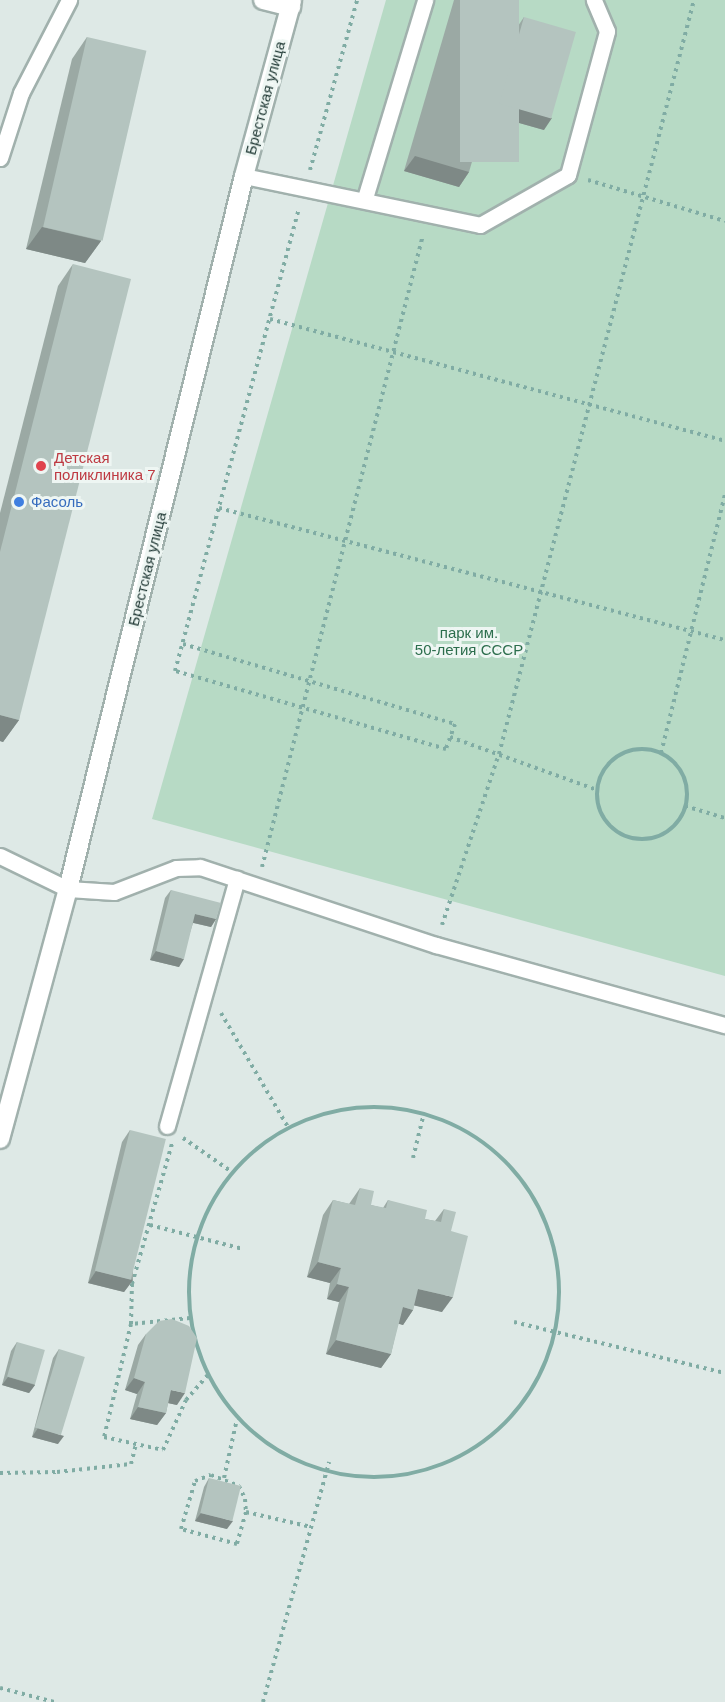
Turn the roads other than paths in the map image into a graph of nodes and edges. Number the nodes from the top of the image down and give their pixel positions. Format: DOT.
graph roads {
  1 [pos="69,0"];
  2 [pos="263,0"];
  3 [pos="425,0"];
  4 [pos="594,0"];
  5 [pos="291,4"];
  6 [pos="0,158"];
  7 [pos="244,176"];
  8 [pos="365,198"];
  9 [pos="0,856"];
  10 [pos="237,879"];
  11 [pos="68,889"];
  12 [pos="725,1025"];
  13 [pos="167,1126"];
  14 [pos="0,1138"];
  1 -- 6 [label="lane"];
  2 -- 5 [label="street"];
  3 -- 8 [label="lane"];
  4 -- 8 [label="lane"];
  5 -- 7 [label="street, Брестская улица"];
  7 -- 8 [label="lane"];
  7 -- 11 [label="street, Брестская улица"];
  9 -- 11 [label="lane"];
  10 -- 11 [label="lane"];
  10 -- 12 [label="lane"];
  10 -- 13 [label="lane"];
  11 -- 14 [label="street, Брестская улица"];
}
